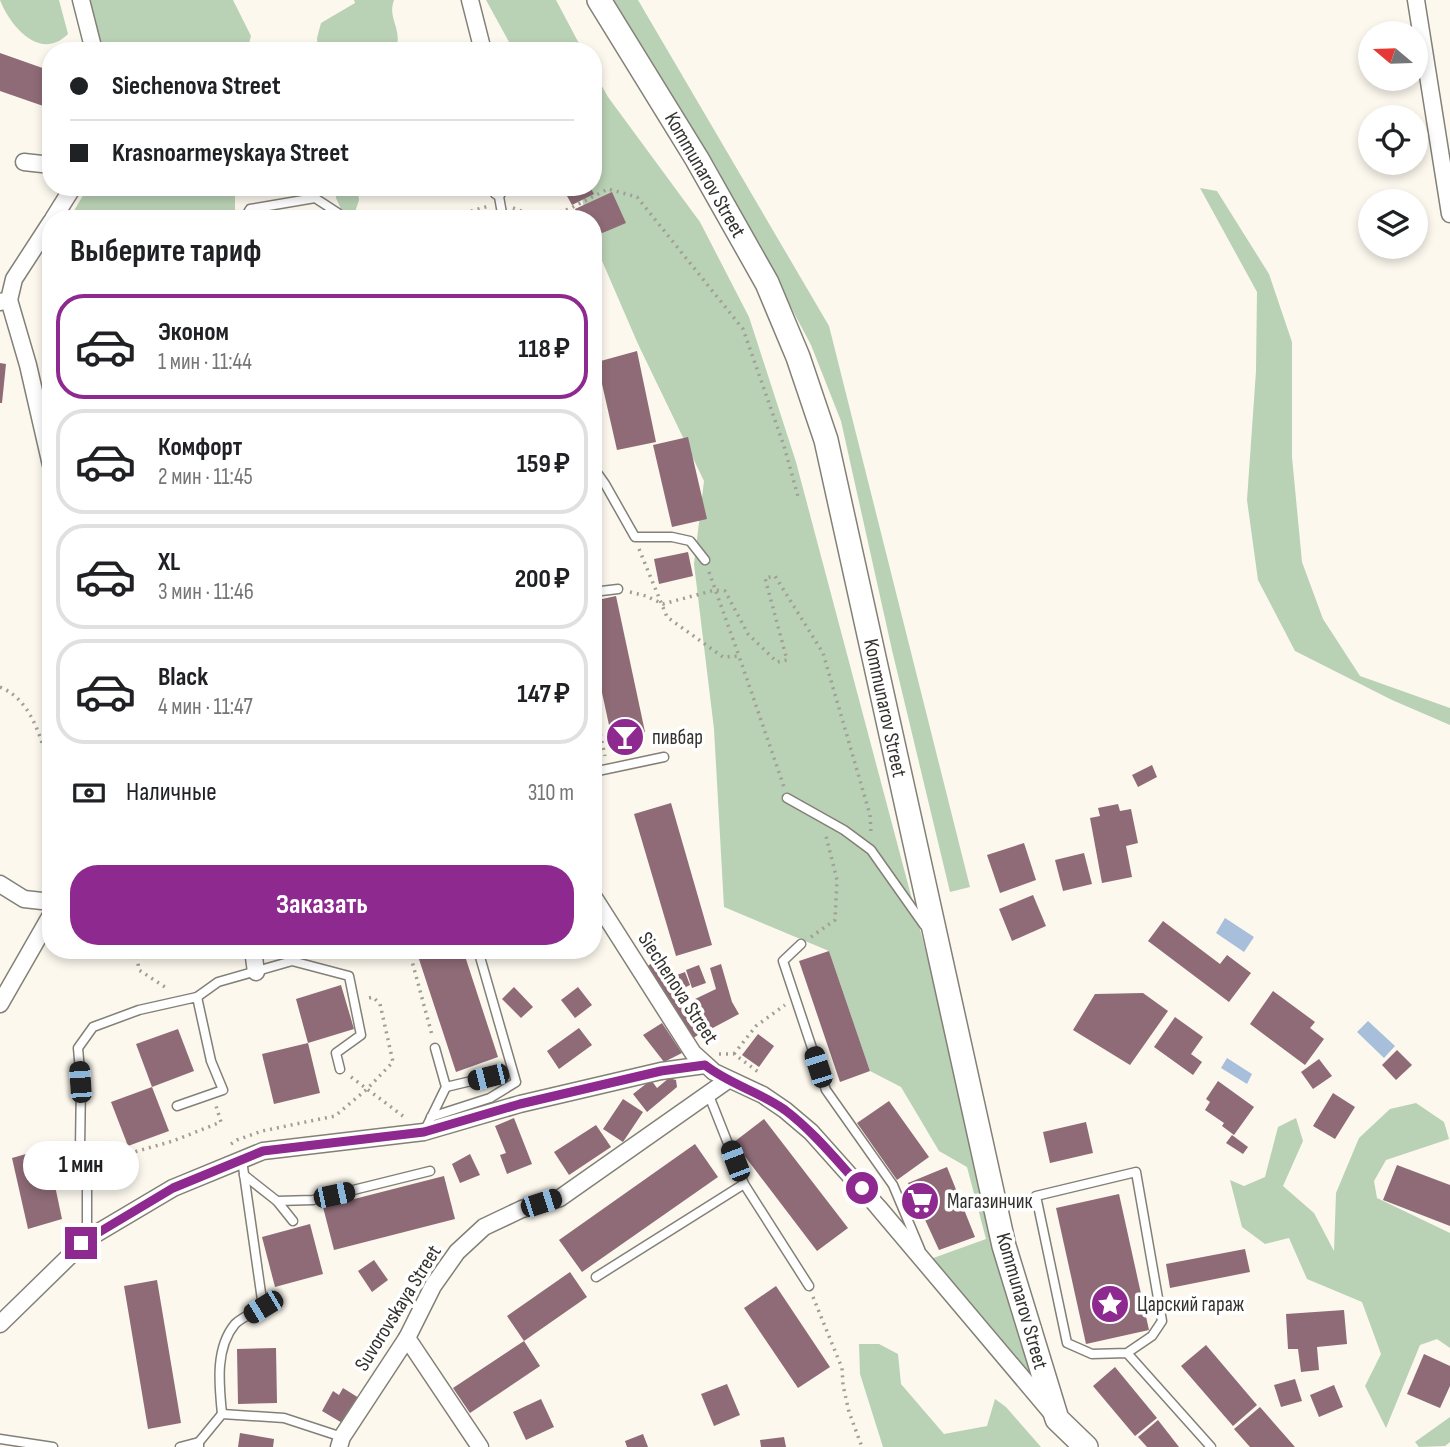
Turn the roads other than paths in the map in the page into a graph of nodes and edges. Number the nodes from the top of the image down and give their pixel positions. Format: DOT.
graph roads {
  1 [pos="82,0"];
  2 [pos="470,0"];
  3 [pos="598,0"];
  4 [pos="1416,0"];
  5 [pos="92,42"];
  6 [pos="481,42"];
  7 [pos="24,162"];
  8 [pos="42,164"];
  9 [pos="249,210"];
  10 [pos="334,210"];
  11 [pos="1450,214"];
  12 [pos="42,236"];
  13 [pos="5,301"];
  14 [pos="42,426"];
  15 [pos="602,480"];
  16 [pos="705,559"];
  17 [pos="618,589"];
  18 [pos="602,591"];
  19 [pos="664,757"];
  20 [pos="602,770"];
  21 [pos="787,798"];
  22 [pos="0,884"];
  23 [pos="42,901"];
  24 [pos="602,910"];
  25 [pos="42,931"];
  26 [pos="935,931"];
  27 [pos="801,944"];
  28 [pos="254,959"];
  29 [pos="481,959"];
  30 [pos="256,972"];
  31 [pos="197,997"];
  32 [pos="0,1004"];
  33 [pos="435,1048"];
  34 [pos="705,1065"];
  35 [pos="340,1069"];
  36 [pos="488,1077"];
  37 [pos="728,1080"];
  38 [pos="446,1087"];
  39 [pos="709,1093"];
  40 [pos="177,1106"];
  41 [pos="422,1124"];
  42 [pos="243,1168"];
  43 [pos="430,1171"];
  44 [pos="744,1184"];
  45 [pos="277,1201"];
  46 [pos="293,1221"];
  47 [pos="88,1239"];
  48 [pos="925,1261"];
  49 [pos="596,1277"];
  50 [pos="809,1286"];
  51 [pos="0,1324"];
  52 [pos="407,1338"];
  53 [pos="1127,1353"];
  54 [pos="222,1413"];
  55 [pos="1057,1419"];
  56 [pos="0,1438"];
  57 [pos="340,1442"];
  58 [pos="199,1445"];
  59 [pos="53,1447"];
  60 [pos="180,1447"];
  61 [pos="480,1447"];
  62 [pos="1086,1447"];
  63 [pos="1211,1447"];
  1 -- 5 [label="street"];
  2 -- 6 [label="street"];
  3 -- 26 [label="main road, Kommunarov Street"];
  4 -- 11 [label="street"];
  7 -- 8 [label="street"];
  9 -- 10 [label="lane"];
  12 -- 13 [label="street"];
  13 -- 14 [label="street"];
  15 -- 16 [label="lane"];
  17 -- 18 [label="lane"];
  19 -- 20 [label="lane"];
  21 -- 26 [label="lane"];
  22 -- 23 [label="street"];
  24 -- 34 [label="street, Siechenova Street"];
  25 -- 32 [label="street"];
  26 -- 55 [label="main road, Kommunarov Street"];
  27 -- 48 [label="lane"];
  28 -- 30 [label="street"];
  29 -- 41 [label="lane"];
  30 -- 31 [label="lane"];
  30 -- 35 [label="lane"];
  31 -- 40 [label="lane"];
  31 -- 47 [label="lane"];
  33 -- 38 [label="lane"];
  34 -- 37 [label="street, Siechenova Street"];
  34 -- 41 [label="street"];
  36 -- 38 [label="lane"];
  37 -- 39 [label="street, Suvorovskaya Street"];
  37 -- 48 [label="street, Siechenova Street"];
  38 -- 41 [label="lane"];
  39 -- 44 [label="lane"];
  39 -- 52 [label="street, Suvorovskaya Street"];
  41 -- 42 [label="street"];
  42 -- 45 [label="lane"];
  42 -- 47 [label="street"];
  42 -- 54 [label="lane"];
  43 -- 45 [label="lane"];
  44 -- 49 [label="lane"];
  44 -- 50 [label="lane"];
  45 -- 46 [label="lane"];
  47 -- 51 [label="street"];
  48 -- 55 [label="street, Siechenova Street"];
  52 -- 57 [label="street, Suvorovskaya Street"];
  52 -- 61 [label="street"];
  53 -- 53 [label="lane"];
  53 -- 63 [label="lane"];
  54 -- 57 [label="lane"];
  54 -- 58 [label="lane"];
  55 -- 62 [label="main road, Kommunarov Street"];
  56 -- 59 [label="lane"];
  58 -- 60 [label="lane"];
}
